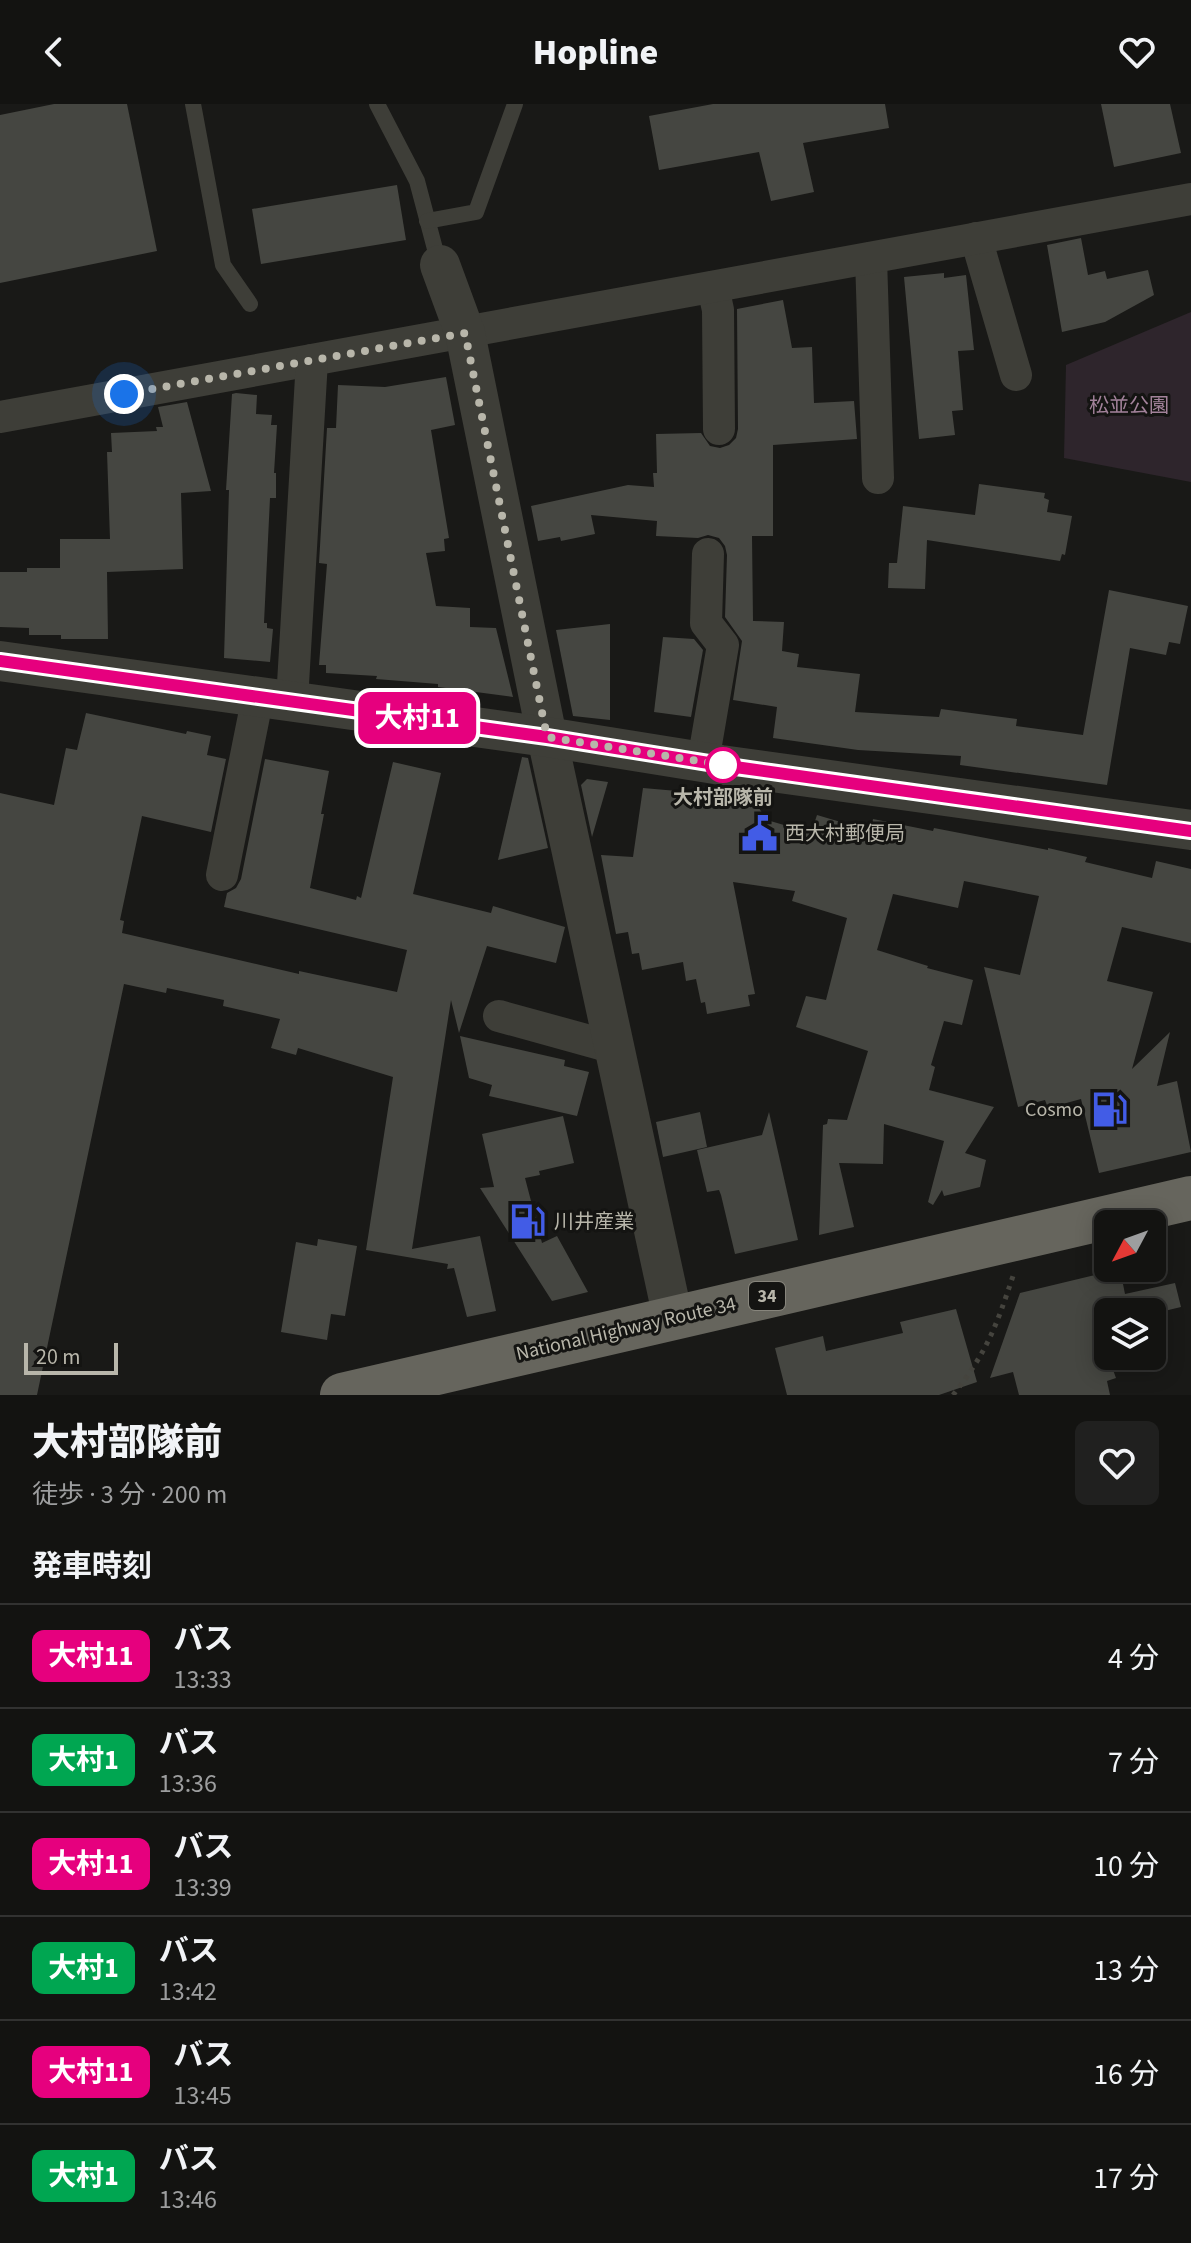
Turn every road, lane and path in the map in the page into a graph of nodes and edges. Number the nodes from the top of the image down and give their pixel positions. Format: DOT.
graph roads {
  1 [pos="193,104"];
  2 [pos="377,104"];
  3 [pos="515,104"];
  4 [pos="1191,199"];
  5 [pos="427,221"];
  6 [pos="976,238"];
  7 [pos="871,258"];
  8 [pos="440,265"];
  9 [pos="713,287"];
  10 [pos="250,304"];
  11 [pos="465,333"];
  12 [pos="312,360"];
  13 [pos="1016,375"];
  14 [pos="0,417"];
  15 [pos="719,429"];
  16 [pos="878,478"];
  17 [pos="708,554"];
  18 [pos="0,661"];
  19 [pos="275,698"];
  20 [pos="547,737"];
  21 [pos="703,762"];
  22 [pos="1191,830"];
  23 [pos="222,875"];
  24 [pos="499,1016"];
  25 [pos="615,1048"];
  26 [pos="1191,1198"];
  27 [pos="1026,1236"];
  28 [pos="673,1318"];
  29 [pos="369,1392"];
  30 [pos="953,1395"];
  1 -- 10 [label="lane"];
  2 -- 5 [label="lane"];
  3 -- 5 [label="lane"];
  4 -- 6 [label="street"];
  5 -- 8 [label="lane"];
  6 -- 7 [label="street"];
  6 -- 13 [label="street"];
  7 -- 9 [label="street"];
  7 -- 16 [label="street"];
  8 -- 11 [label="street"];
  9 -- 11 [label="street"];
  9 -- 15 [label="street"];
  11 -- 12 [label="street"];
  11 -- 20 [label="street"];
  12 -- 14 [label="street"];
  12 -- 19 [label="street"];
  17 -- 21 [label="street"];
  18 -- 19 [label="street"];
  19 -- 20 [label="street"];
  19 -- 23 [label="street"];
  20 -- 21 [label="street"];
  20 -- 25 [label="street"];
  21 -- 22 [label="street"];
  24 -- 25 [label="street"];
  25 -- 28 [label="street"];
  26 -- 27 [label="highway, National Highway Route 34 / 34"];
  27 -- 28 [label="highway, National Highway Route 34 / 34"];
  27 -- 30 [label="path"];
  28 -- 29 [label="highway, National Highway Route 34 / 34"];
}
